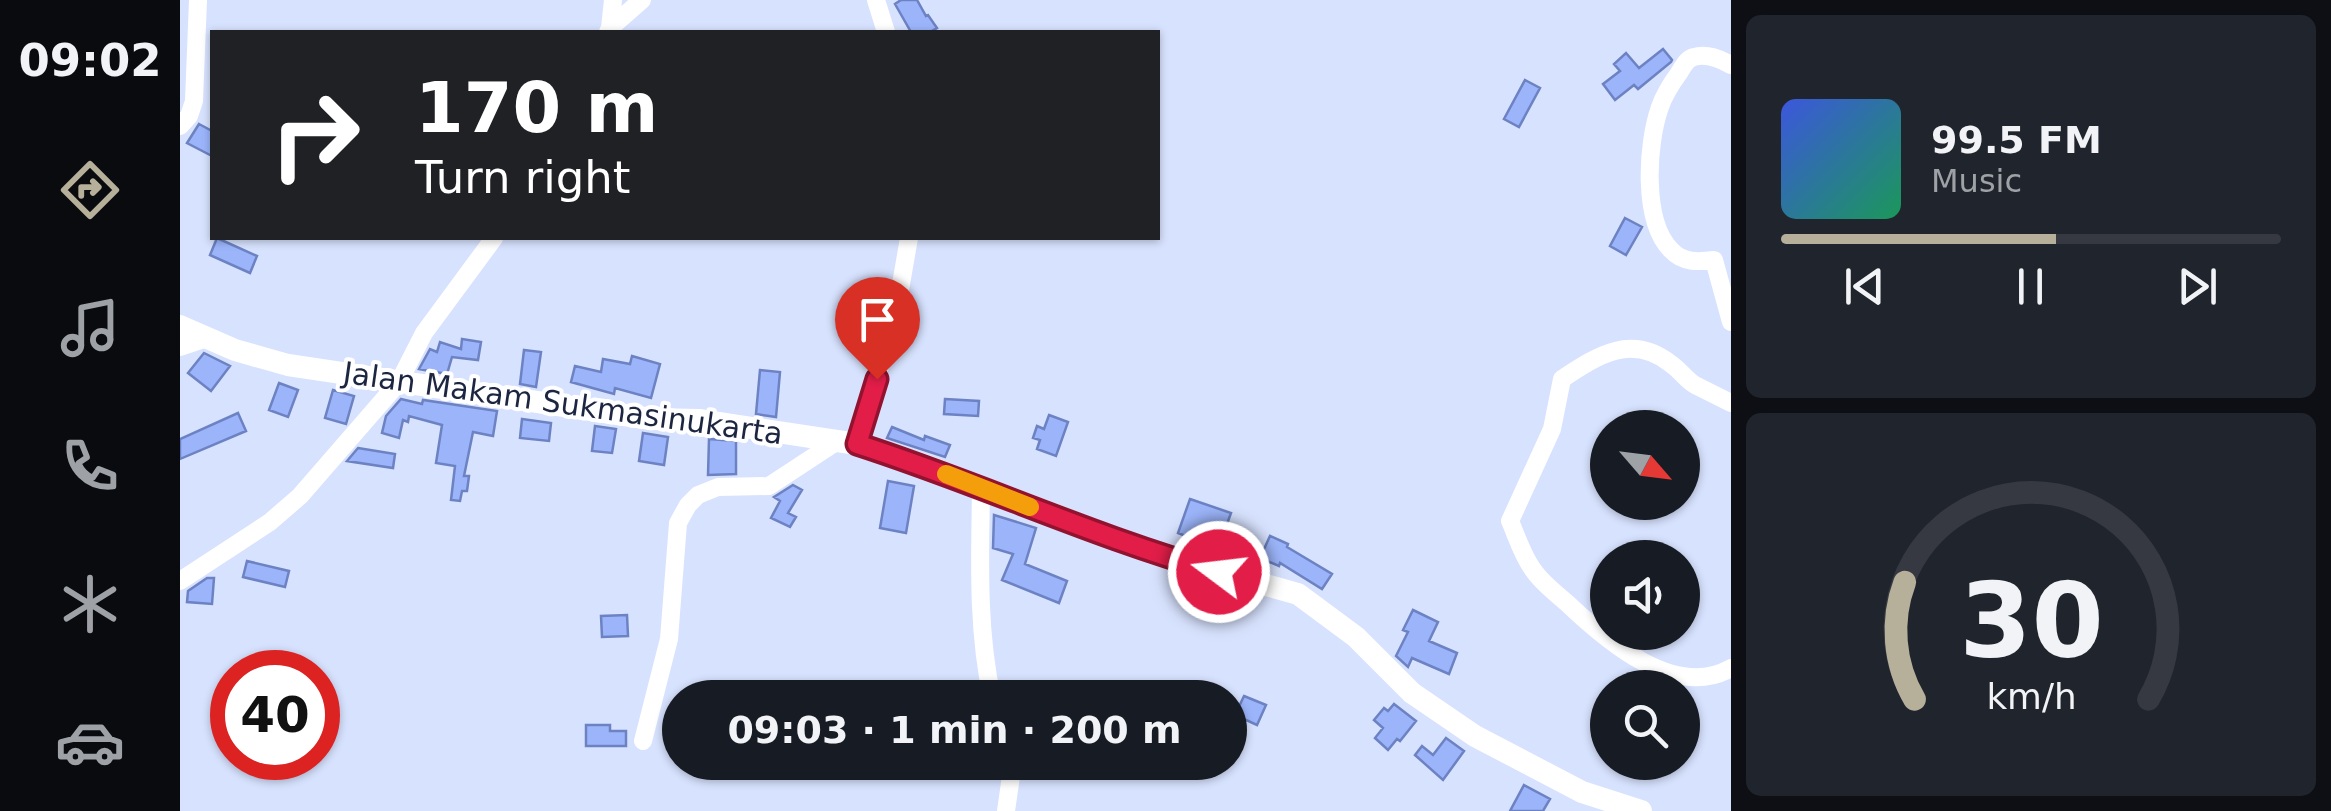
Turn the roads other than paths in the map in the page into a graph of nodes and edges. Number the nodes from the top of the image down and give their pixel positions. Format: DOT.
graph roads {
  1 [pos="198,0"];
  2 [pos="613,0"];
  3 [pos="642,0"];
  4 [pos="876,0"];
  5 [pos="609,30"];
  6 [pos="885,30"];
  7 [pos="1731,65"];
  8 [pos="180,126"];
  9 [pos="493,240"];
  10 [pos="910,240"];
  11 [pos="1722,259"];
  12 [pos="1731,322"];
  13 [pos="180,326"];
  14 [pos="204,339"];
  15 [pos="180,346"];
  16 [pos="399,382"];
  17 [pos="1731,403"];
  18 [pos="847,443"];
  19 [pos="981,489"];
  20 [pos="180,581"];
  21 [pos="1731,668"];
  22 [pos="988,680"];
  23 [pos="642,741"];
  24 [pos="1010,780"];
  25 [pos="1006,811"];
  26 [pos="1640,811"];
  1 -- 8 [label="street"];
  2 -- 5 [label="street"];
  3 -- 5 [label="street"];
  4 -- 6 [label="street"];
  7 -- 11 [label="street"];
  9 -- 16 [label="street"];
  10 -- 18 [label="street"];
  11 -- 12 [label="street"];
  13 -- 14 [label="street, Jalan Makam Sukmasinukarta"];
  14 -- 15 [label="street"];
  14 -- 16 [label="street, Jalan Makam Sukmasinukarta"];
  16 -- 18 [label="street, Jalan Makam Sukmasinukarta"];
  16 -- 20 [label="street"];
  17 -- 21 [label="street"];
  18 -- 19 [label="street, Jalan Makam Sukmasinukarta"];
  18 -- 23 [label="street"];
  19 -- 22 [label="street"];
  19 -- 26 [label="street, Jalan Makam Sukmasinukarta"];
  24 -- 25 [label="street"];
}
